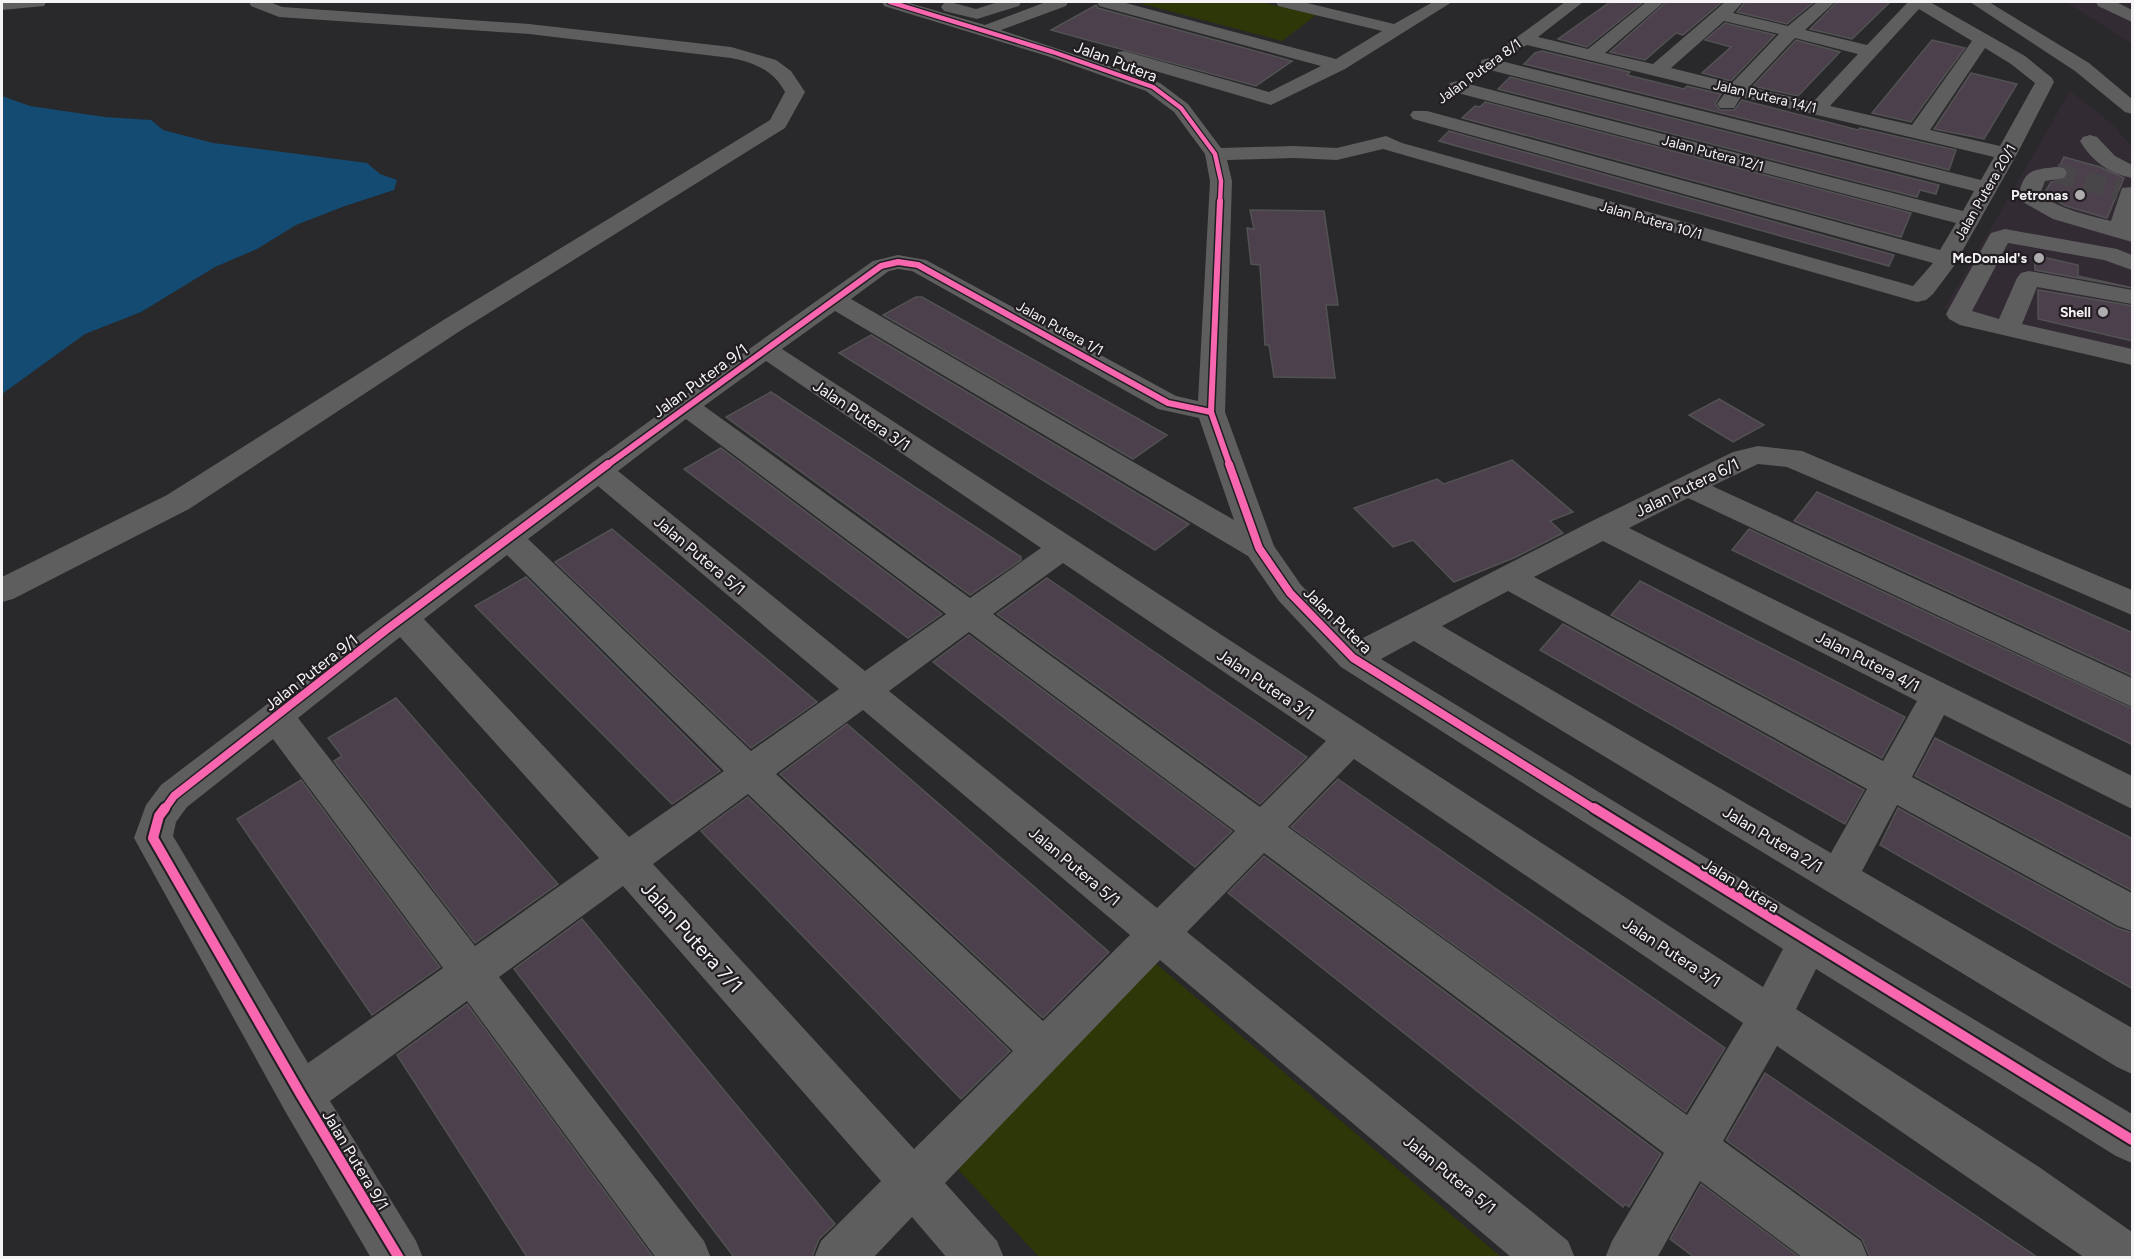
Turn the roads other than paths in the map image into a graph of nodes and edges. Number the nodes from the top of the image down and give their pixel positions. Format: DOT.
graph roads {
  1 [pos="38,2"];
  2 [pos="257,2"];
  3 [pos="890,2"];
  4 [pos="934,2"];
  5 [pos="1013,2"];
  6 [pos="1060,2"];
  7 [pos="1105,2"];
  8 [pos="1284,2"];
  9 [pos="1444,2"];
  10 [pos="1575,2"];
  11 [pos="1656,2"];
  12 [pos="1735,2"];
  13 [pos="1827,2"];
  14 [pos="1918,2"];
  15 [pos="1978,2"];
  16 [pos="2104,2"];
  17 [pos="2,5"];
  18 [pos="1720,15"];
  19 [pos="2133,18"];
  20 [pos="997,28"];
  21 [pos="1397,30"];
  22 [pos="1791,32"];
  23 [pos="1522,39"];
  24 [pos="1982,40"];
  25 [pos="1869,51"];
  26 [pos="1592,56"];
  27 [pos="1489,64"];
  28 [pos="1338,65"];
  29 [pos="1657,71"];
  30 [pos="1457,87"];
  31 [pos="1736,89"];
  32 [pos="2133,108"];
  33 [pos="1817,109"];
  34 [pos="1420,115"];
  35 [pos="1718,120"];
  36 [pos="1918,132"];
  37 [pos="2090,141"];
  38 [pos="1386,142"];
  39 [pos="1695,148"];
  40 [pos="1215,154"];
  41 [pos="2007,154"];
  42 [pos="2056,173"];
  43 [pos="1666,183"];
  44 [pos="2129,187"];
  45 [pos="1987,188"];
  46 [pos="1643,217"];
  47 [pos="1969,219"];
  48 [pos="2127,233"];
  49 [pos="1946,259"];
  50 [pos="898,261"];
  51 [pos="2133,263"];
  52 [pos="1917,295"];
  53 [pos="2133,297"];
  54 [pos="834,300"];
  55 [pos="2007,330"];
  56 [pos="765,349"];
  57 [pos="2133,357"];
  58 [pos="686,406"];
  59 [pos="1211,412"];
  60 [pos="600,472"];
  61 [pos="1689,487"];
  62 [pos="1603,528"];
  63 [pos="509,539"];
  64 [pos="1062,548"];
  65 [pos="1259,548"];
  66 [pos="1508,577"];
  67 [pos="2,591"];
  68 [pos="2133,603"];
  69 [pos="969,615"];
  70 [pos="403,618"];
  71 [pos="1413,625"];
  72 [pos="1353,658"];
  73 [pos="864,691"];
  74 [pos="2133,693"];
  75 [pos="1937,696"];
  76 [pos="276,716"];
  77 [pos="1350,740"];
  78 [pos="750,773"];
  79 [pos="1890,783"];
  80 [pos="2133,793"];
  81 [pos="1261,829"];
  82 [pos="626,862"];
  83 [pos="1839,878"];
  84 [pos="2133,913"];
  85 [pos="1157,934"];
  86 [pos="1808,942"];
  87 [pos="471,972"];
  88 [pos="1770,1017"];
  89 [pos="1043,1050"];
  90 [pos="2133,1052"];
  91 [pos="300,1095"];
  92 [pos="2133,1140"];
  93 [pos="1693,1148"];
  94 [pos="912,1182"];
  95 [pos="399,1257"];
  96 [pos="687,1257"];
  97 [pos="838,1257"];
  98 [pos="980,1257"];
  99 [pos="1551,1257"];
  100 [pos="1629,1257"];
  101 [pos="1844,1257"];
  102 [pos="2127,1257"];
  1 -- 17 [label="street"];
  2 -- 67 [label="street"];
  3 -- 20 [label="street, Jalan Putera"];
  4 -- 5 [label="street"];
  6 -- 20 [label="street"];
  7 -- 28 [label="street"];
  8 -- 21 [label="street"];
  9 -- 21 [label="street"];
  10 -- 23 [label="street, Jalan Putera 8/1"];
  11 -- 26 [label="street"];
  12 -- 18 [label="street"];
  13 -- 22 [label="street"];
  14 -- 24 [label="street"];
  14 -- 25 [label="street"];
  15 -- 32 [label="street"];
  16 -- 19 [label="street"];
  18 -- 22 [label="street"];
  18 -- 29 [label="street"];
  20 -- 28 [label="street"];
  20 -- 40 [label="street, Jalan Putera"];
  21 -- 28 [label="street"];
  22 -- 25 [label="street"];
  22 -- 31 [label="street"];
  23 -- 26 [label="street, Jalan Putera 14/1"];
  23 -- 27 [label="street, Jalan Putera 8/1"];
  24 -- 36 [label="street"];
  24 -- 41 [label="street, Jalan Putera 20/1"];
  25 -- 33 [label="street"];
  26 -- 29 [label="street, Jalan Putera 14/1"];
  27 -- 30 [label="street, Jalan Putera 8/1"];
  27 -- 35 [label="street"];
  29 -- 31 [label="street, Jalan Putera 14/1"];
  30 -- 34 [label="street, Jalan Putera 8/1"];
  30 -- 39 [label="street, Jalan Putera 12/1"];
  31 -- 33 [label="street, Jalan Putera 14/1"];
  31 -- 35 [label="street"];
  33 -- 36 [label="street, Jalan Putera 14/1"];
  34 -- 38 [label="street, Jalan Putera 8/1"];
  34 -- 43 [label="street"];
  35 -- 39 [label="street"];
  35 -- 45 [label="street"];
  36 -- 41 [label="street, Jalan Putera 14/1"];
  37 -- 44 [label="street"];
  38 -- 40 [label="street"];
  38 -- 46 [label="street, Jalan Putera 10/1"];
  39 -- 43 [label="street"];
  39 -- 47 [label="street, Jalan Putera 12/1"];
  40 -- 59 [label="street, Jalan Putera"];
  41 -- 45 [label="street, Jalan Putera 20/1"];
  42 -- 48 [label="street"];
  43 -- 46 [label="street"];
  43 -- 49 [label="street"];
  44 -- 48 [label="street"];
  45 -- 47 [label="street, Jalan Putera 20/1"];
  46 -- 52 [label="street, Jalan Putera 10/1"];
  47 -- 49 [label="street, Jalan Putera 20/1"];
  49 -- 52 [label="street, Jalan Putera 20/1"];
  50 -- 54 [label="street, Jalan Putera 9/1"];
  50 -- 59 [label="street, Jalan Putera 1/1"];
  51 -- 55 [label="street"];
  53 -- 55 [label="street"];
  54 -- 56 [label="street, Jalan Putera 9/1"];
  54 -- 65 [label="street"];
  55 -- 57 [label="street"];
  56 -- 58 [label="street, Jalan Putera 9/1"];
  56 -- 64 [label="street, Jalan Putera 3/1"];
  58 -- 60 [label="street, Jalan Putera 9/1"];
  58 -- 69 [label="street"];
  59 -- 65 [label="street, Jalan Putera"];
  60 -- 63 [label="street, Jalan Putera 9/1"];
  60 -- 73 [label="street, Jalan Putera 5/1"];
  61 -- 62 [label="street, Jalan Putera 6/1"];
  61 -- 68 [label="street, Jalan Putera 6/1"];
  61 -- 74 [label="street"];
  62 -- 66 [label="street, Jalan Putera 6/1"];
  62 -- 75 [label="street, Jalan Putera 4/1"];
  63 -- 70 [label="street, Jalan Putera 9/1"];
  63 -- 78 [label="street"];
  64 -- 69 [label="street"];
  64 -- 77 [label="street, Jalan Putera 3/1"];
  65 -- 72 [label="street, Jalan Putera"];
  66 -- 71 [label="street, Jalan Putera 6/1"];
  66 -- 79 [label="street"];
  69 -- 73 [label="street"];
  69 -- 81 [label="street"];
  70 -- 76 [label="street, Jalan Putera 9/1"];
  70 -- 82 [label="street, Jalan Putera 7/1"];
  71 -- 72 [label="street, Jalan Putera 6/1"];
  71 -- 83 [label="street, Jalan Putera 2/1"];
  72 -- 86 [label="street, Jalan Putera"];
  73 -- 78 [label="street"];
  73 -- 85 [label="street, Jalan Putera 5/1"];
  75 -- 79 [label="street"];
  75 -- 80 [label="street, Jalan Putera 4/1"];
  76 -- 87 [label="street"];
  76 -- 91 [label="street, Jalan Putera 9/1"];
  77 -- 81 [label="street"];
  77 -- 88 [label="street, Jalan Putera 3/1"];
  78 -- 82 [label="street"];
  78 -- 89 [label="street"];
  79 -- 83 [label="street"];
  79 -- 84 [label="street"];
  81 -- 85 [label="street"];
  81 -- 93 [label="street"];
  82 -- 87 [label="street"];
  82 -- 94 [label="street, Jalan Putera 7/1"];
  83 -- 90 [label="street, Jalan Putera 2/1"];
  85 -- 89 [label="street"];
  85 -- 99 [label="street, Jalan Putera 5/1"];
  86 -- 88 [label="street"];
  86 -- 92 [label="street, Jalan Putera"];
  87 -- 91 [label="street"];
  87 -- 96 [label="street"];
  88 -- 93 [label="street"];
  88 -- 102 [label="street, Jalan Putera 3/1"];
  89 -- 94 [label="street"];
  91 -- 95 [label="street, Jalan Putera 9/1"];
  93 -- 100 [label="street"];
  93 -- 101 [label="street"];
  94 -- 97 [label="street"];
  94 -- 98 [label="street, Jalan Putera 7/1"];
}
